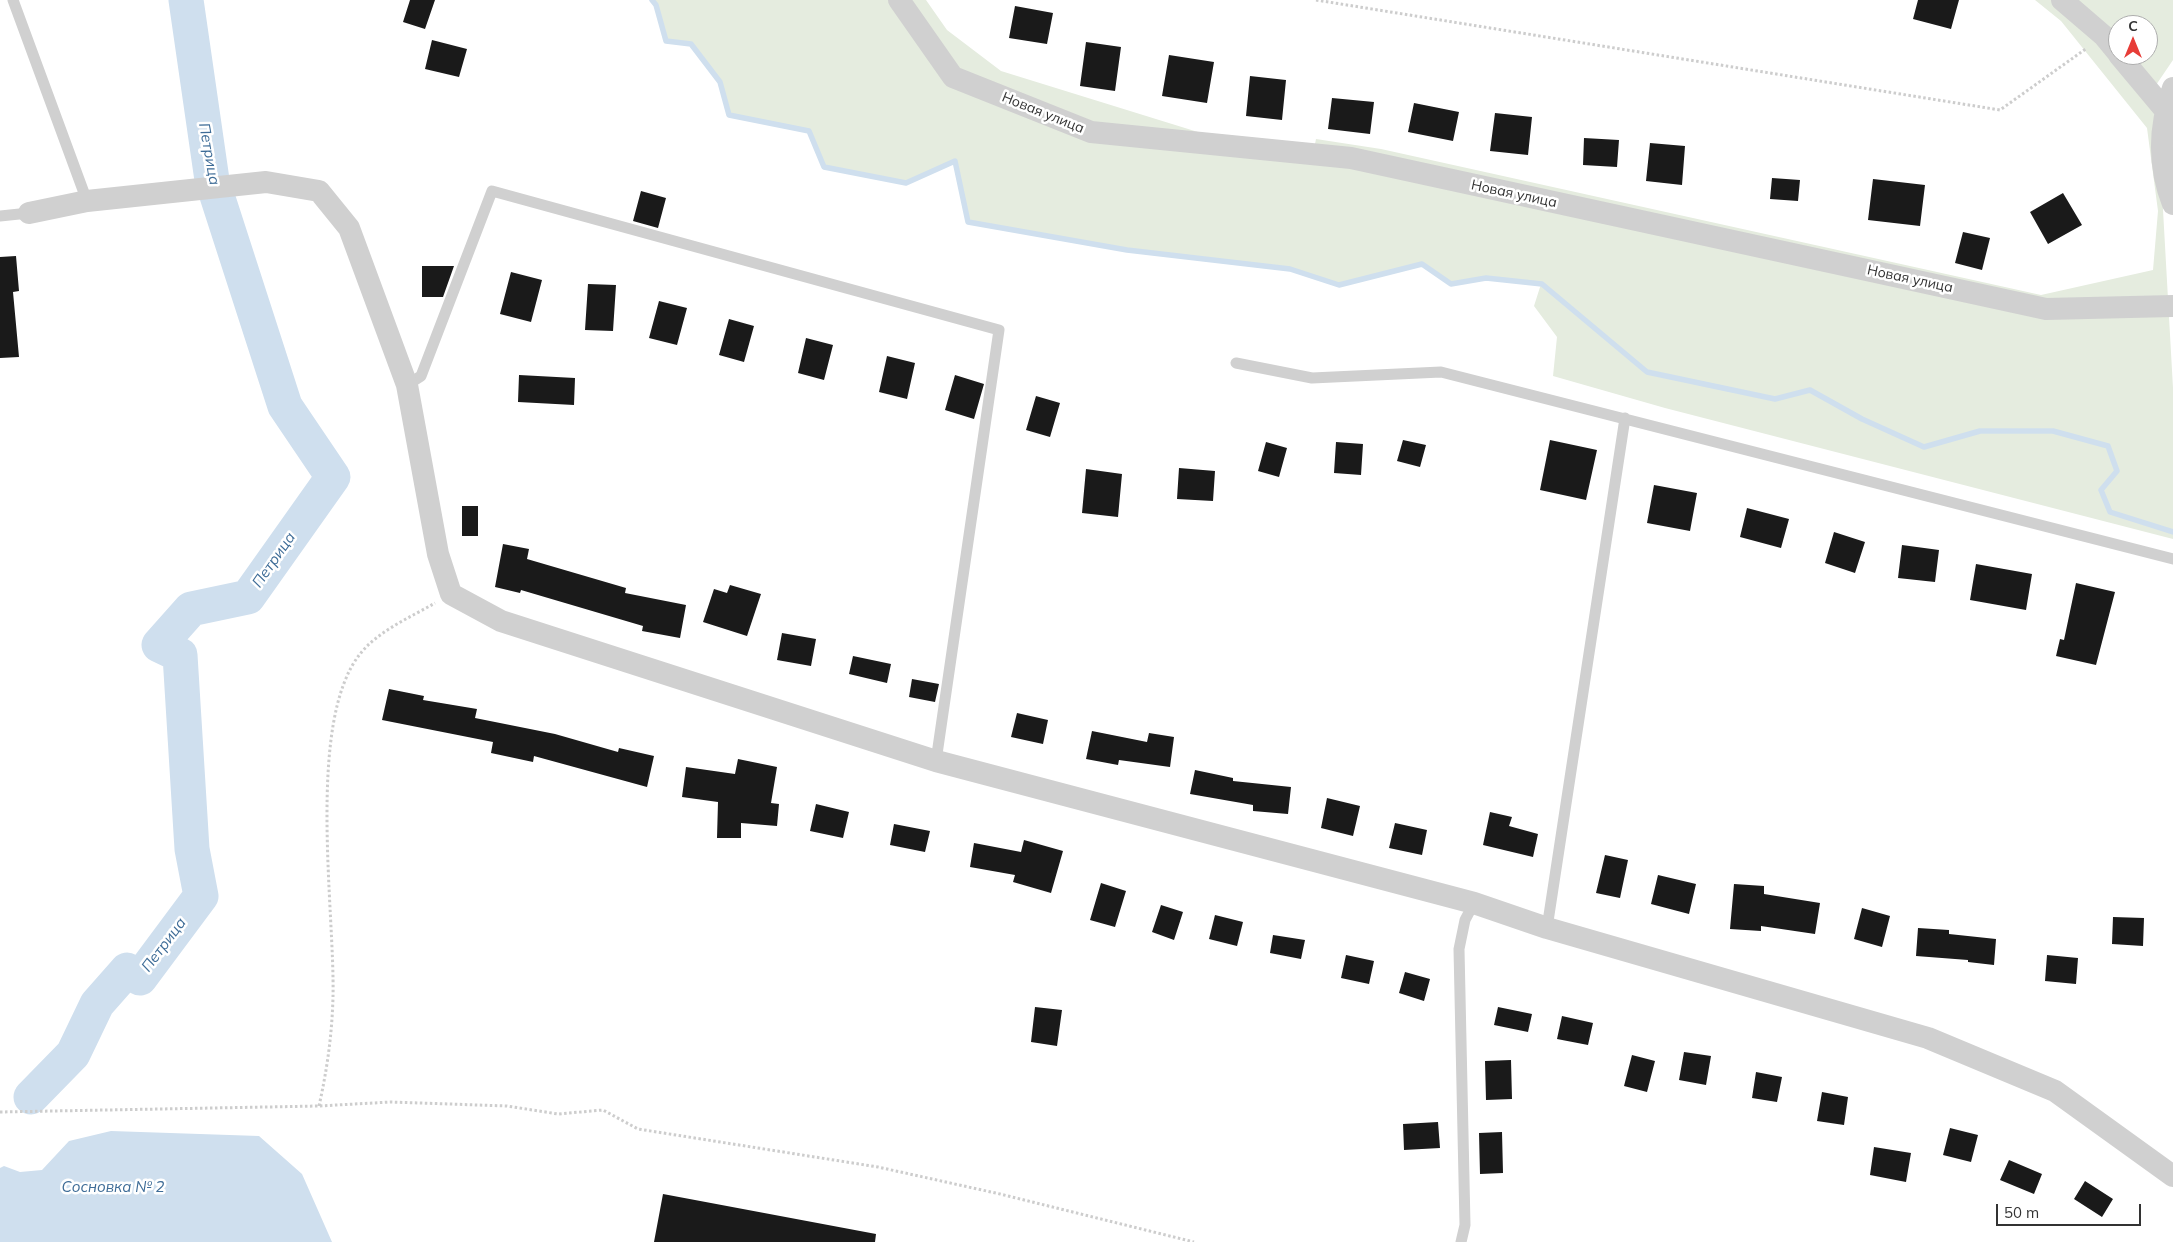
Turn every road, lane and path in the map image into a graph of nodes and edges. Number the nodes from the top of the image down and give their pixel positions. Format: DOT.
graph roads {
  1 [pos="13,0"];
  2 [pos="899,0"];
  3 [pos="1316,0"];
  4 [pos="2062,0"];
  5 [pos="2108,42"];
  6 [pos="2108,51"];
  7 [pos="2128,65"];
  8 [pos="2173,88"];
  9 [pos="2165,110"];
  10 [pos="87,201"];
  11 [pos="2173,204"];
  12 [pos="29,213"];
  13 [pos="0,216"];
  14 [pos="2173,306"];
  15 [pos="1236,362"];
  16 [pos="407,385"];
  17 [pos="1625,418"];
  18 [pos="2173,559"];
  19 [pos="451,594"];
  20 [pos="936,761"];
  21 [pos="1474,903"];
  22 [pos="1546,928"];
  23 [pos="320,1106"];
  24 [pos="0,1112"];
  25 [pos="2173,1176"];
  26 [pos="1194,1242"];
  27 [pos="1461,1242"];
  1 -- 10 [label="lane"];
  2 -- 14 [label="street, Новая улица"];
  3 -- 6 [label="path"];
  4 -- 5 [label="street"];
  7 -- 9 [label="street"];
  8 -- 9 [label="street"];
  9 -- 11 [label="street"];
  10 -- 12 [label="street"];
  10 -- 16 [label="street"];
  12 -- 13 [label="lane"];
  15 -- 17 [label="lane"];
  16 -- 19 [label="street"];
  16 -- 20 [label="lane"];
  17 -- 18 [label="lane"];
  17 -- 22 [label="lane"];
  19 -- 20 [label="street"];
  19 -- 23 [label="path"];
  20 -- 21 [label="street"];
  21 -- 22 [label="street"];
  21 -- 27 [label="lane"];
  22 -- 25 [label="street"];
  23 -- 24 [label="path"];
  23 -- 26 [label="path"];
}
